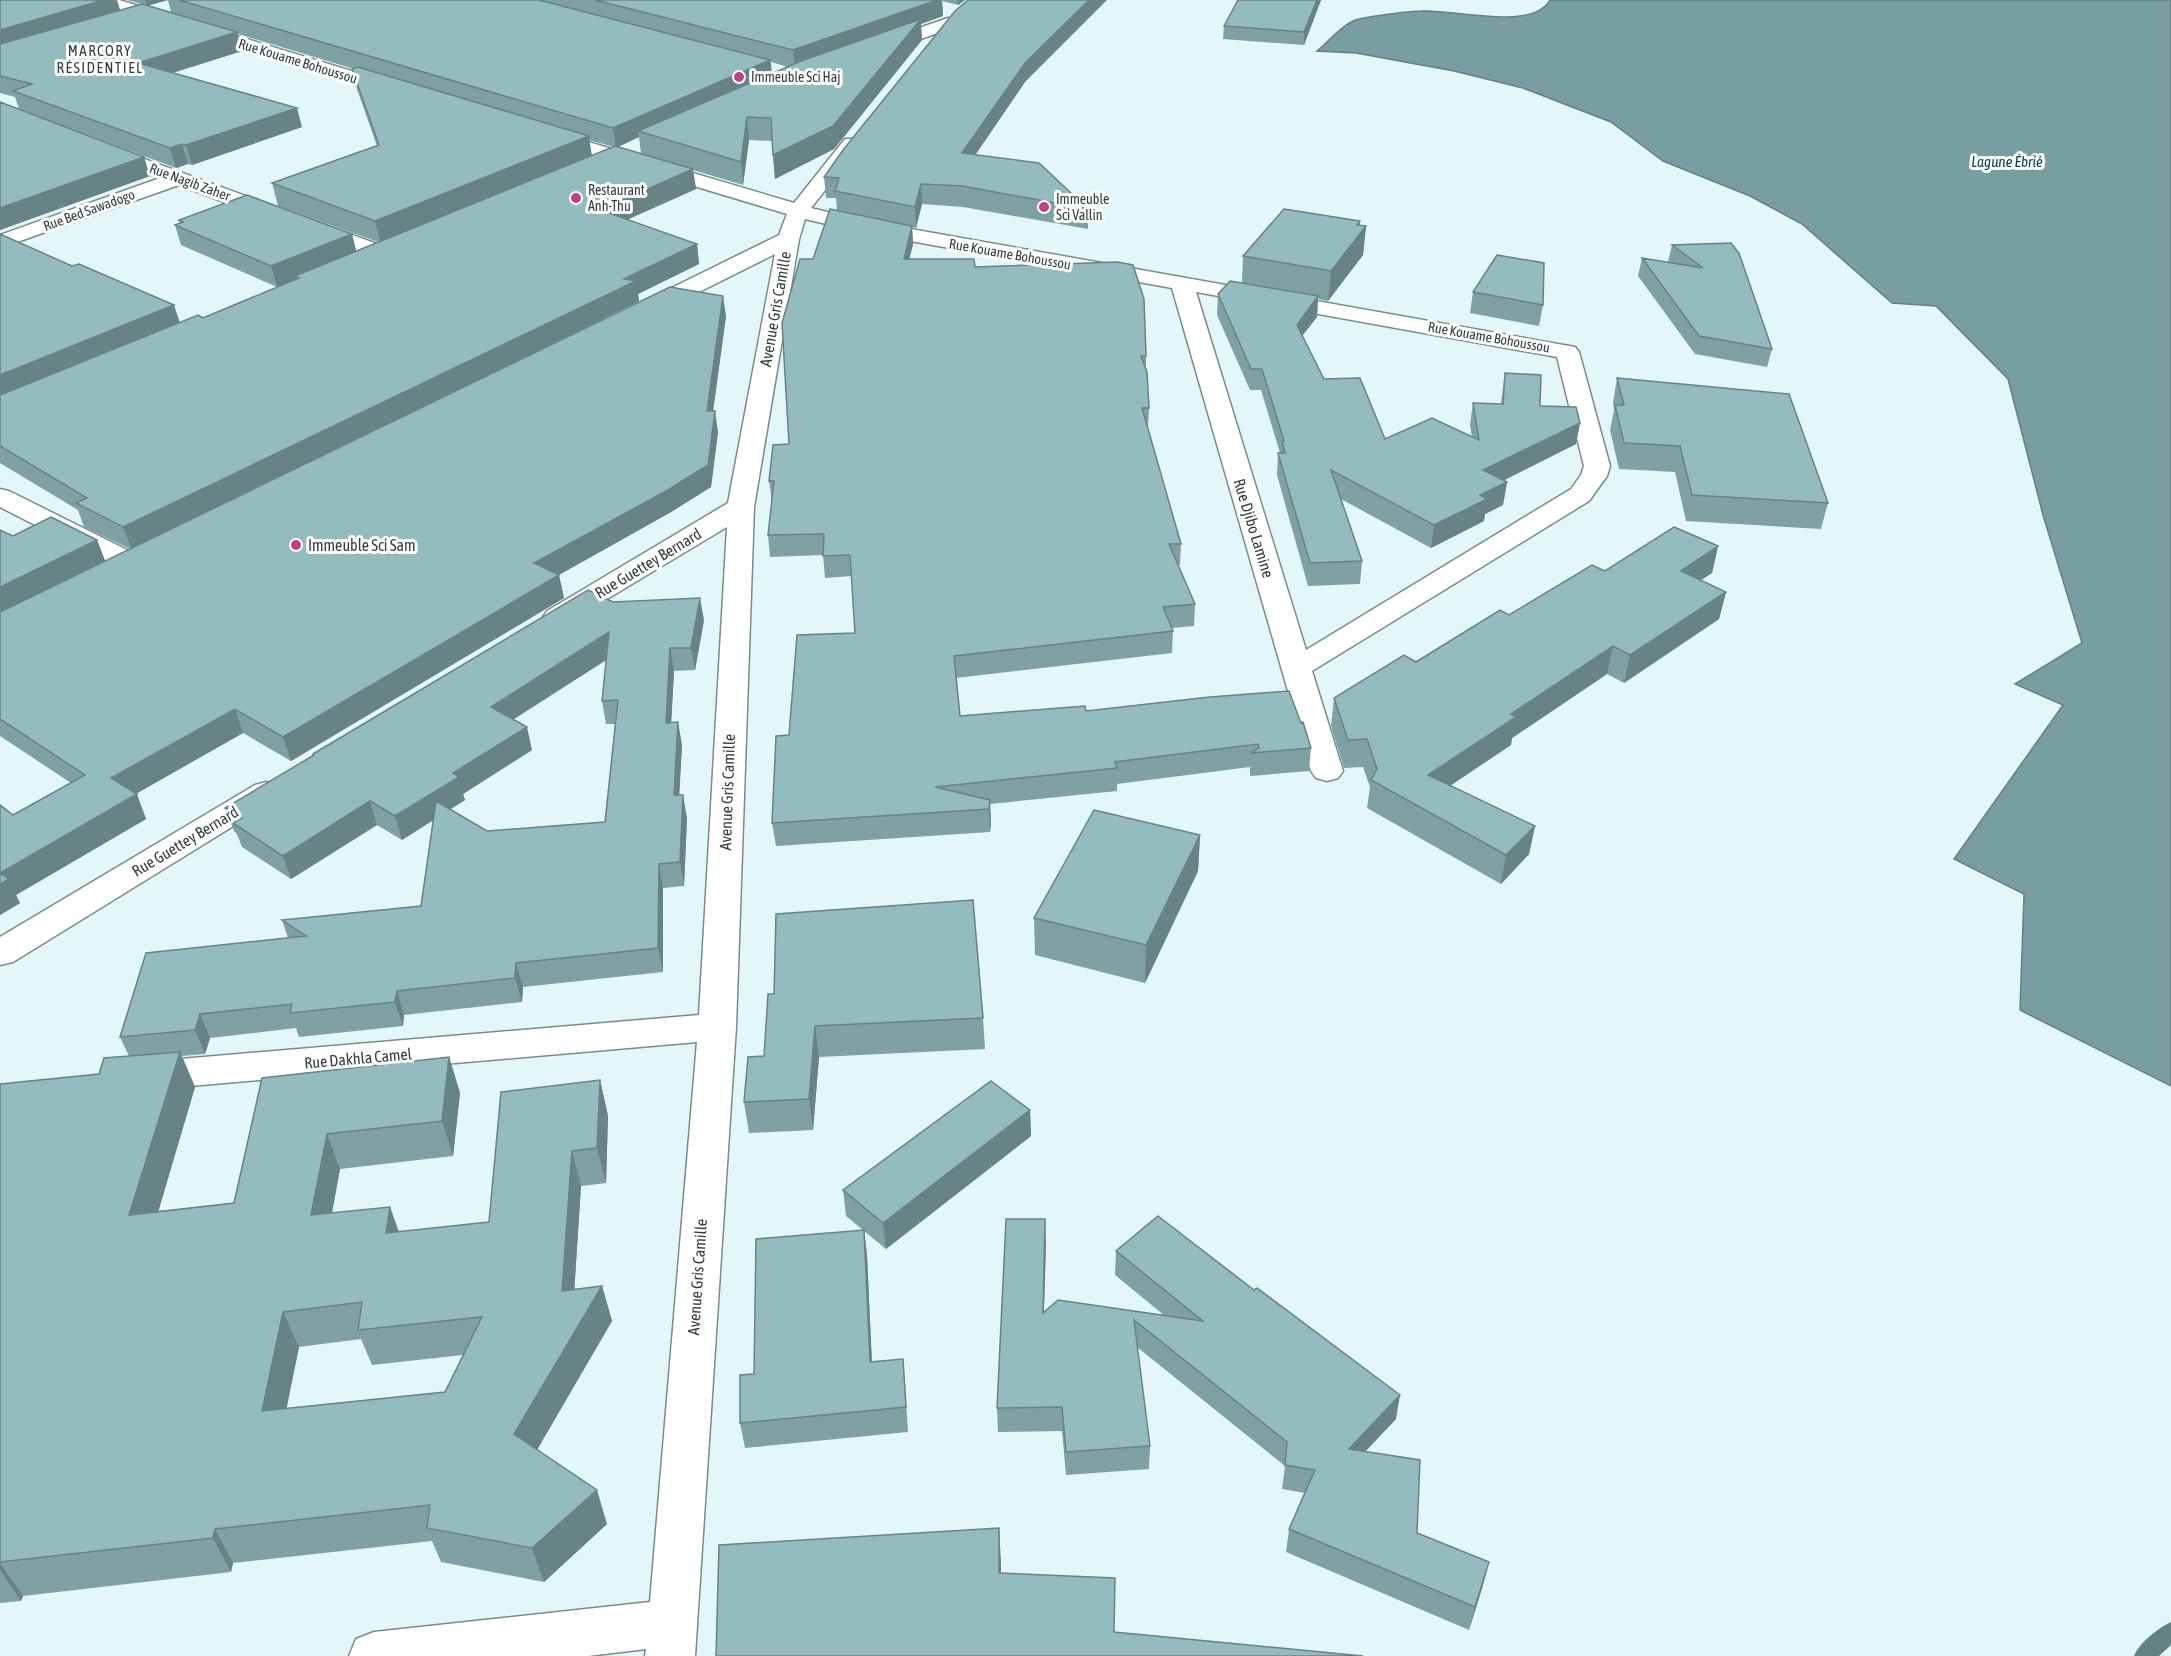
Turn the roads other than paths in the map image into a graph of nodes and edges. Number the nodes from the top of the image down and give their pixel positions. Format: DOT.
graph roads {
  1 [pos="102,0"];
  2 [pos="174,6"];
  3 [pos="146,14"];
  4 [pos="112,24"];
  5 [pos="861,54"];
  6 [pos="912,68"];
  7 [pos="419,98"];
  8 [pos="869,122"];
  9 [pos="534,132"];
  10 [pos="647,142"];
  11 [pos="89,145"];
  12 [pos="615,157"];
  13 [pos="583,170"];
  14 [pos="178,178"];
  15 [pos="793,225"];
  16 [pos="0,242"];
  17 [pos="401,244"];
  18 [pos="380,253"];
  19 [pos="358,262"];
  20 [pos="1182,284"];
  21 [pos="627,319"];
  22 [pos="0,497"];
  23 [pos="741,507"];
  24 [pos="101,578"];
  25 [pos="538,629"];
  26 [pos="1296,668"];
  27 [pos="1327,771"];
  28 [pos="294,776"];
  29 [pos="0,953"];
  30 [pos="717,1027"];
  31 [pos="108,1079"];
  32 [pos="670,1640"];
  33 [pos="374,1656"];
  1 -- 3 [label="street, Rue Kouame Bohoussou"];
  2 -- 3 [label="street"];
  3 -- 4 [label="street"];
  3 -- 7 [label="street, Rue Kouame Bohoussou"];
  5 -- 6 [label="street"];
  8 -- 15 [label="street, Avenue Gris Camille"];
  9 -- 12 [label="street, Rue Kouame Bohoussou"];
  10 -- 12 [label="street"];
  11 -- 14 [label="street, Rue Nagib Zaher"];
  12 -- 13 [label="street"];
  12 -- 15 [label="street, Rue Kouame Bohoussou"];
  14 -- 16 [label="street, Rue Bed Sawadogo"];
  14 -- 18 [label="street, Rue Nagib Zaher"];
  15 -- 20 [label="street, Rue Kouame Bohoussou"];
  15 -- 21 [label="street"];
  15 -- 23 [label="street, Avenue Gris Camille"];
  17 -- 18 [label="street"];
  18 -- 19 [label="street"];
  20 -- 26 [label="street, Rue Djibo Lamine"];
  20 -- 26 [label="street, Rue Kouame Bohoussou"];
  22 -- 24 [label="street"];
  23 -- 25 [label="street, Rue Guettey Bernard"];
  23 -- 30 [label="street, Avenue Gris Camille"];
  26 -- 27 [label="street, Rue Djibo Lamine"];
  28 -- 29 [label="street, Rue Guettey Bernard"];
  30 -- 31 [label="street, Rue Dakhla Camel"];
  30 -- 32 [label="street, Avenue Gris Camille"];
  32 -- 33 [label="street"];
}
